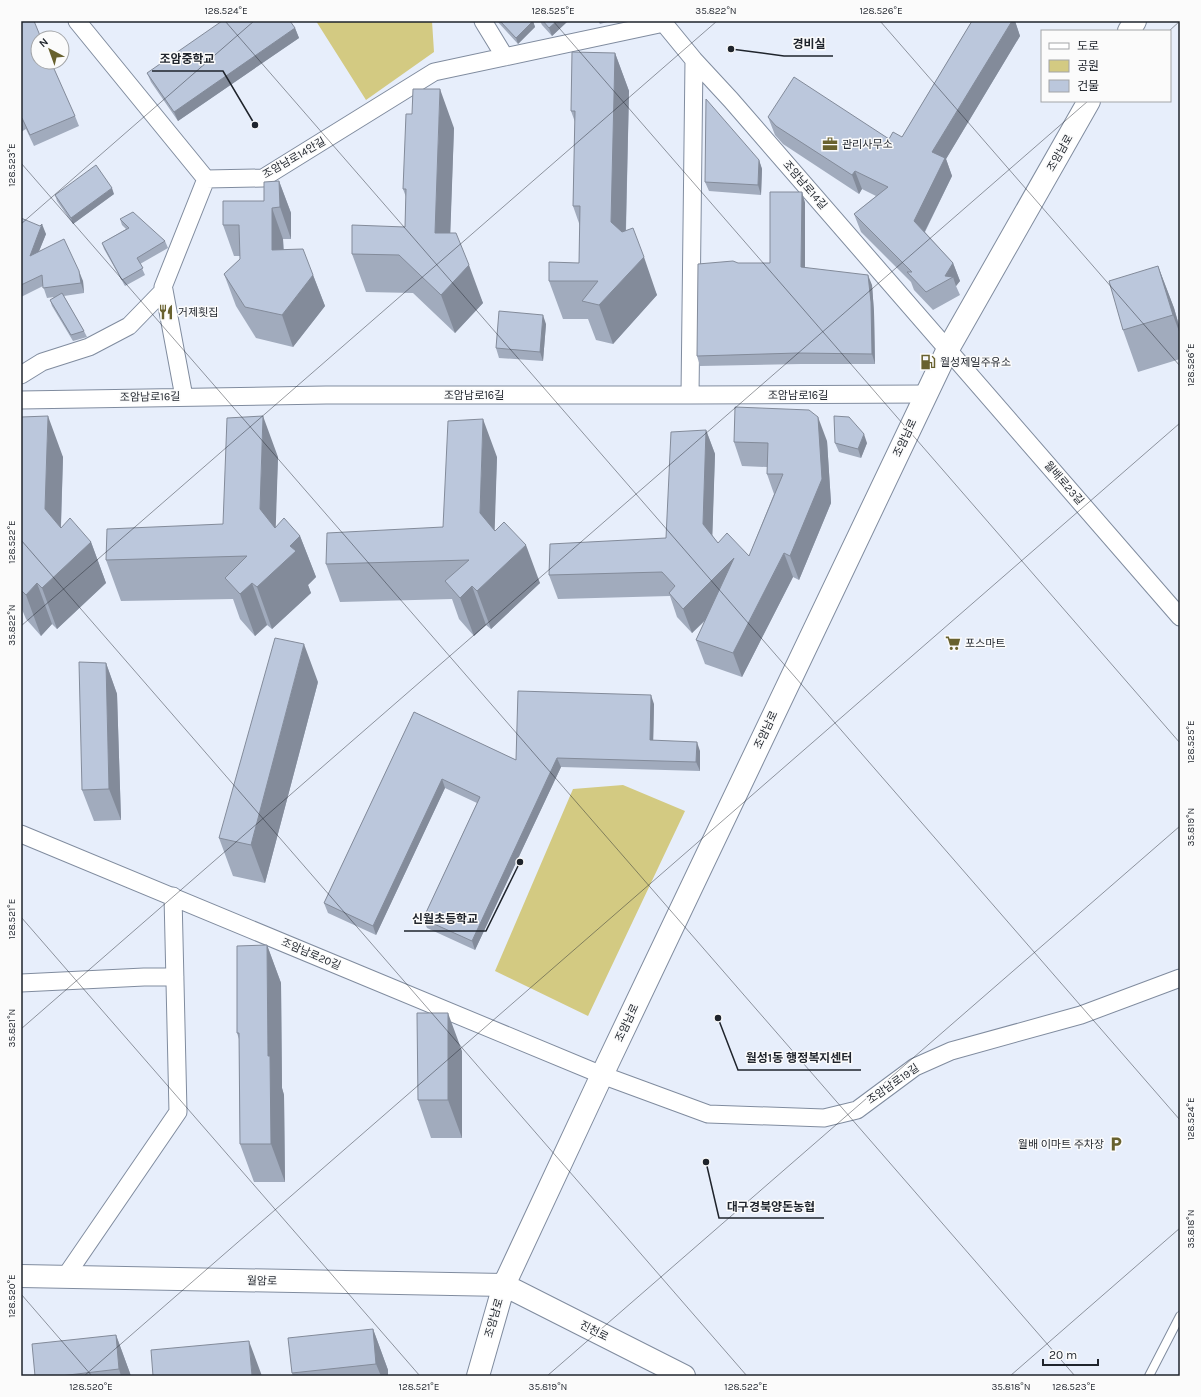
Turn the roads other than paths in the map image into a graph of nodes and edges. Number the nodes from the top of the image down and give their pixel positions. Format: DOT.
graph roads {
  1 [pos="77,21"];
  2 [pos="483,21"];
  3 [pos="1135,21"];
  4 [pos="663,22"];
  5 [pos="1130,30"];
  6 [pos="505,57"];
  7 [pos="694,60"];
  8 [pos="1088,102"];
  9 [pos="206,179"];
  10 [pos="164,290"];
  11 [pos="948,349"];
  12 [pos="21,375"];
  13 [pos="926,394"];
  14 [pos="690,395"];
  15 [pos="184,397"];
  16 [pos="21,400"];
  17 [pos="1180,617"];
  18 [pos="21,834"];
  19 [pos="172,896"];
  20 [pos="174,977"];
  21 [pos="1180,978"];
  22 [pos="21,983"];
  23 [pos="602,1075"];
  24 [pos="21,1276"];
  25 [pos="65,1277"];
  26 [pos="504,1285"];
  27 [pos="1180,1316"];
  28 [pos="478,1376"];
  29 [pos="684,1376"];
  30 [pos="1149,1376"];
  1 -- 9 [label="street"];
  2 -- 6 [label="street"];
  3 -- 5 [label="main road"];
  4 -- 6 [label="street, 조암남로14안길"];
  4 -- 7 [label="street, 조암남로14길"];
  6 -- 9 [label="street, 조암남로14안길"];
  7 -- 11 [label="street, 조암남로14길"];
  7 -- 14 [label="street"];
  8 -- 11 [label="main road, 조암남로"];
  9 -- 10 [label="street"];
  10 -- 12 [label="street"];
  10 -- 15 [label="street"];
  11 -- 13 [label="main road, 조암남로"];
  11 -- 17 [label="street, 월배로23길"];
  13 -- 14 [label="street, 조암남로16길"];
  13 -- 23 [label="main road, 조암남로"];
  14 -- 15 [label="street, 조암남로16길"];
  15 -- 16 [label="street, 조암남로16길"];
  18 -- 19 [label="street, 조암남로20길"];
  19 -- 20 [label="street"];
  19 -- 23 [label="street, 조암남로20길"];
  20 -- 22 [label="street"];
  20 -- 25 [label="street"];
  21 -- 23 [label="street, 조암남로19길"];
  23 -- 26 [label="main road, 조암남로"];
  24 -- 25 [label="main road, 월암로"];
  25 -- 26 [label="main road, 월암로"];
  26 -- 28 [label="main road, 조암남로"];
  26 -- 29 [label="main road, 진천로"];
  27 -- 30 [label="lane"];
}
